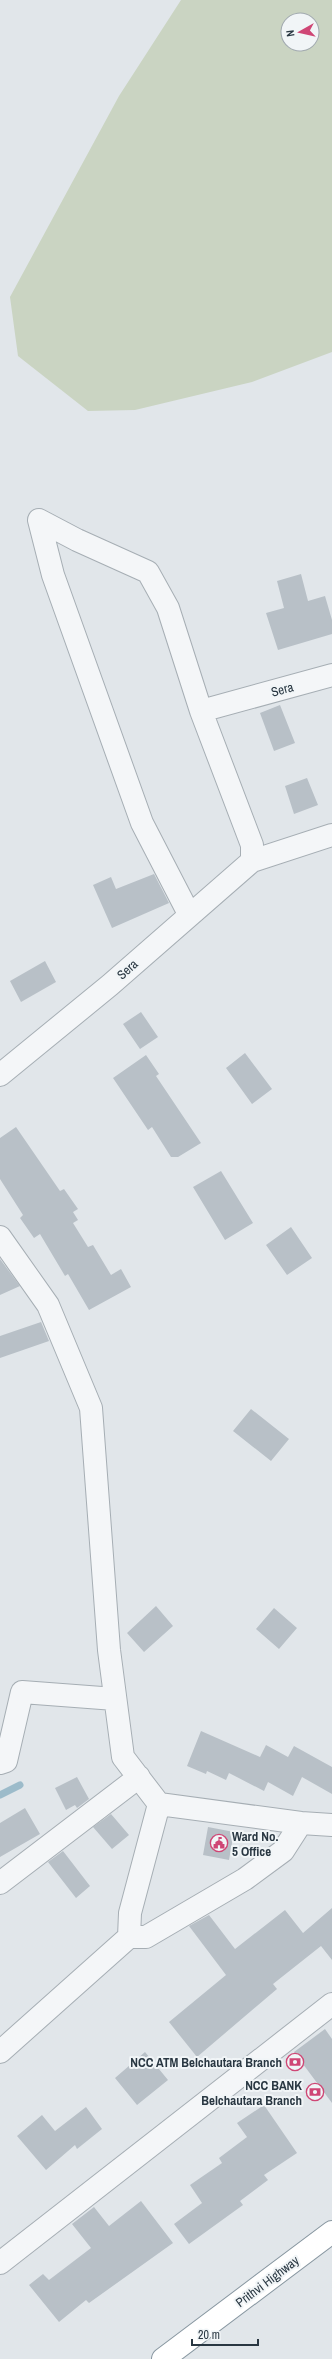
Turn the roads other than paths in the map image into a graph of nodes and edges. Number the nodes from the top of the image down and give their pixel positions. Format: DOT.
graph roads {
  1 [pos="332,675"];
  2 [pos="201,711"];
  3 [pos="332,834"];
  4 [pos="252,861"];
  5 [pos="189,914"];
  6 [pos="0,1075"];
  7 [pos="0,1237"];
  8 [pos="115,1699"];
  9 [pos="0,1763"];
  10 [pos="139,1777"];
  11 [pos="159,1804"];
  12 [pos="301,1823"];
  13 [pos="332,1825"];
  14 [pos="0,1883"];
  15 [pos="129,1937"];
  16 [pos="332,2004"];
  17 [pos="0,2052"];
  18 [pos="332,2232"];
  19 [pos="0,2262"];
  20 [pos="163,2359"];
  1 -- 2 [label="street, Sera"];
  2 -- 4 [label="street"];
  2 -- 5 [label="street"];
  3 -- 4 [label="street, Sera"];
  4 -- 5 [label="street, Sera"];
  5 -- 6 [label="street, Sera"];
  7 -- 8 [label="street"];
  8 -- 9 [label="street"];
  8 -- 10 [label="street"];
  10 -- 11 [label="street"];
  10 -- 14 [label="street"];
  11 -- 12 [label="street"];
  11 -- 15 [label="street"];
  12 -- 13 [label="street"];
  12 -- 15 [label="street"];
  15 -- 17 [label="street"];
  16 -- 19 [label="street"];
  18 -- 20 [label="highway, Prithvi Highway"];
}
